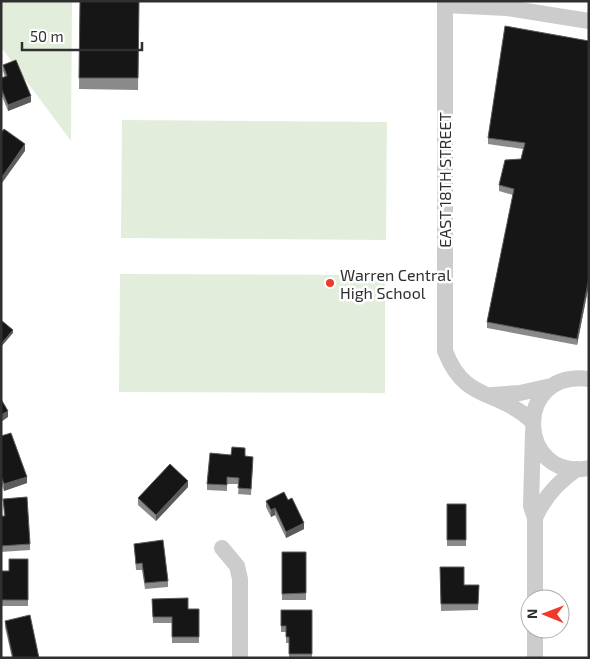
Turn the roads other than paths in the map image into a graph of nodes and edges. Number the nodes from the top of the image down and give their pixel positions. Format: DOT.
graph roads {
  1 [pos="445,3"];
  2 [pos="496,5"];
  3 [pos="589,21"];
  4 [pos="589,379"];
  5 [pos="553,385"];
  6 [pos="490,396"];
  7 [pos="532,427"];
  8 [pos="583,469"];
  9 [pos="535,518"];
  10 [pos="222,548"];
  11 [pos="535,589"];
  12 [pos="535,639"];
  13 [pos="240,658"];
  14 [pos="535,658"];
  1 -- 2 [label="street"];
  1 -- 6 [label="street, EAST 18TH STREET"];
  2 -- 3 [label="street"];
  4 -- 5 [label="street"];
  5 -- 6 [label="street"];
  5 -- 7 [label="street"];
  6 -- 7 [label="street, EAST 18TH STREET"];
  7 -- 8 [label="street"];
  7 -- 9 [label="street"];
  8 -- 9 [label="street"];
  9 -- 11 [label="street"];
  10 -- 13 [label="street"];
  12 -- 14 [label="street"];
}
